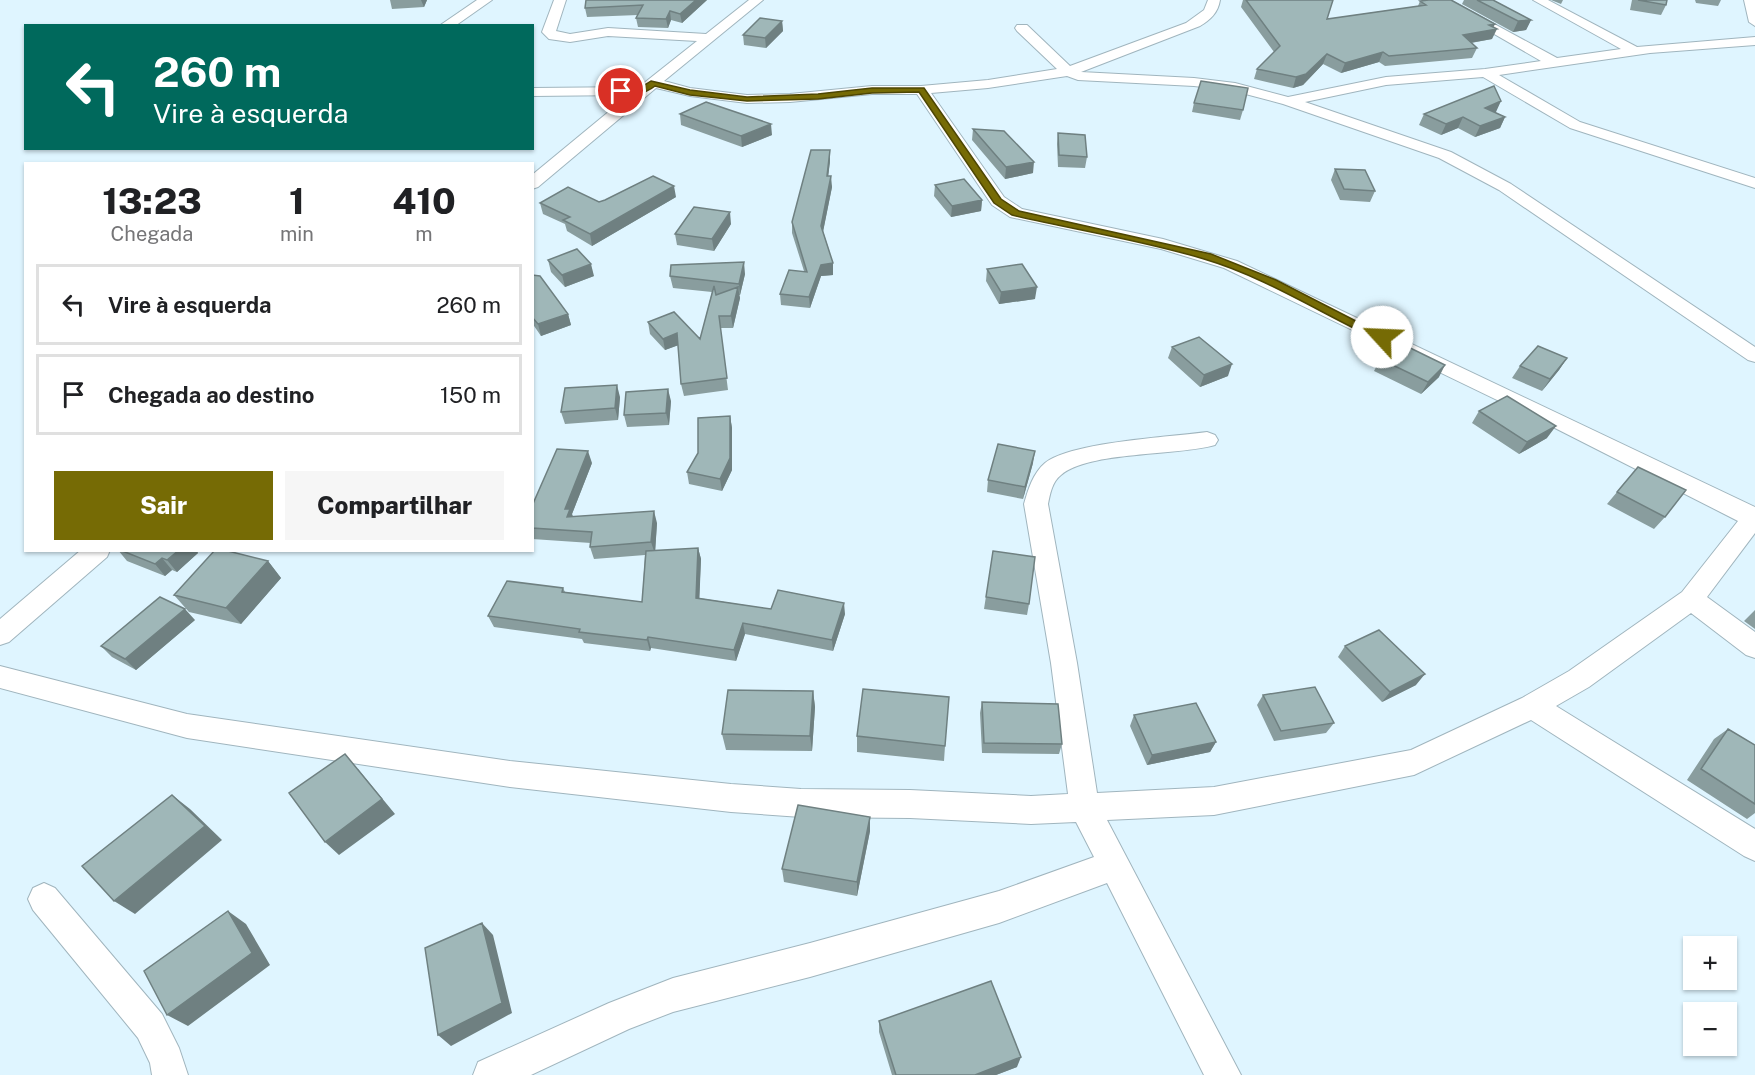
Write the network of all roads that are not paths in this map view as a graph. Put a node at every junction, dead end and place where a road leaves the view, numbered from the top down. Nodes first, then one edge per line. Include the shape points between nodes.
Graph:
1 (486, 0) edge
2 (560, 0) edge
3 (1214, 0) edge
4 (1440, 0) edge
5 (1539, 0) edge
6 (1750, 0) edge
7 (752, 1) edge
8 (1755, 22) edge
9 (448, 24) edge
10 (1022, 28) dead end
11 (709, 38) junction
12 (1755, 41) edge
13 (1636, 51) junction
14 (1555, 63) junction
15 (1068, 72) junction
16 (1485, 73) junction
17 (648, 87) junction
18 (921, 90) junction
19 (534, 92) edge
20 (1288, 101) junction
21 (534, 182) edge
22 (1755, 183) edge
23 (1755, 356) edge
24 (1207, 440) dead end
25 (1754, 517) edge
26 (96, 552) edge
27 (1691, 599) junction
28 (0, 634) edge
29 (1755, 647) edge
30 (0, 677) edge
31 (1532, 706) junction
32 (1085, 809) junction
33 (1755, 846) edge
34 (1114, 865) junction
35 (44, 899) dead end
36 (170, 1075) edge
37 (491, 1075) edge
38 (1223, 1075) edge

1 - 9 street
2 - 11 street via 549,32 554,36 570,38 608,32
3 - 15 street via 1213,9 1191,26
4 - 14 street
5 - 13 street
6 - 8 street
7 - 11 street
10 - 15 street
11 - 17 street
12 - 13 street
13 - 14 street
14 - 16 street
15 - 18 street via 1013,82
15 - 20 street via 1087,78 1235,87
16 - 20 street via 1369,83
16 - 22 street via 1602,135
17 - 18 street via 747,99
17 - 19 street
17 - 21 street
18 - 25 street via 998,201 1016,213 1207,256 1242,269
20 - 23 street via 1422,146 1468,166
24 - 32 street via 1077,457 1054,467 1041,485 1036,504
25 - 27 street
26 - 28 street
27 - 29 street
27 - 31 street via 1579,679
30 - 32 street via 187,726 510,774 801,803
31 - 32 street via 1414,762 1214,801
31 - 33 street
32 - 34 street
34 - 37 street via 999,908 673,994
34 - 38 street
35 - 36 street via 150,1026

